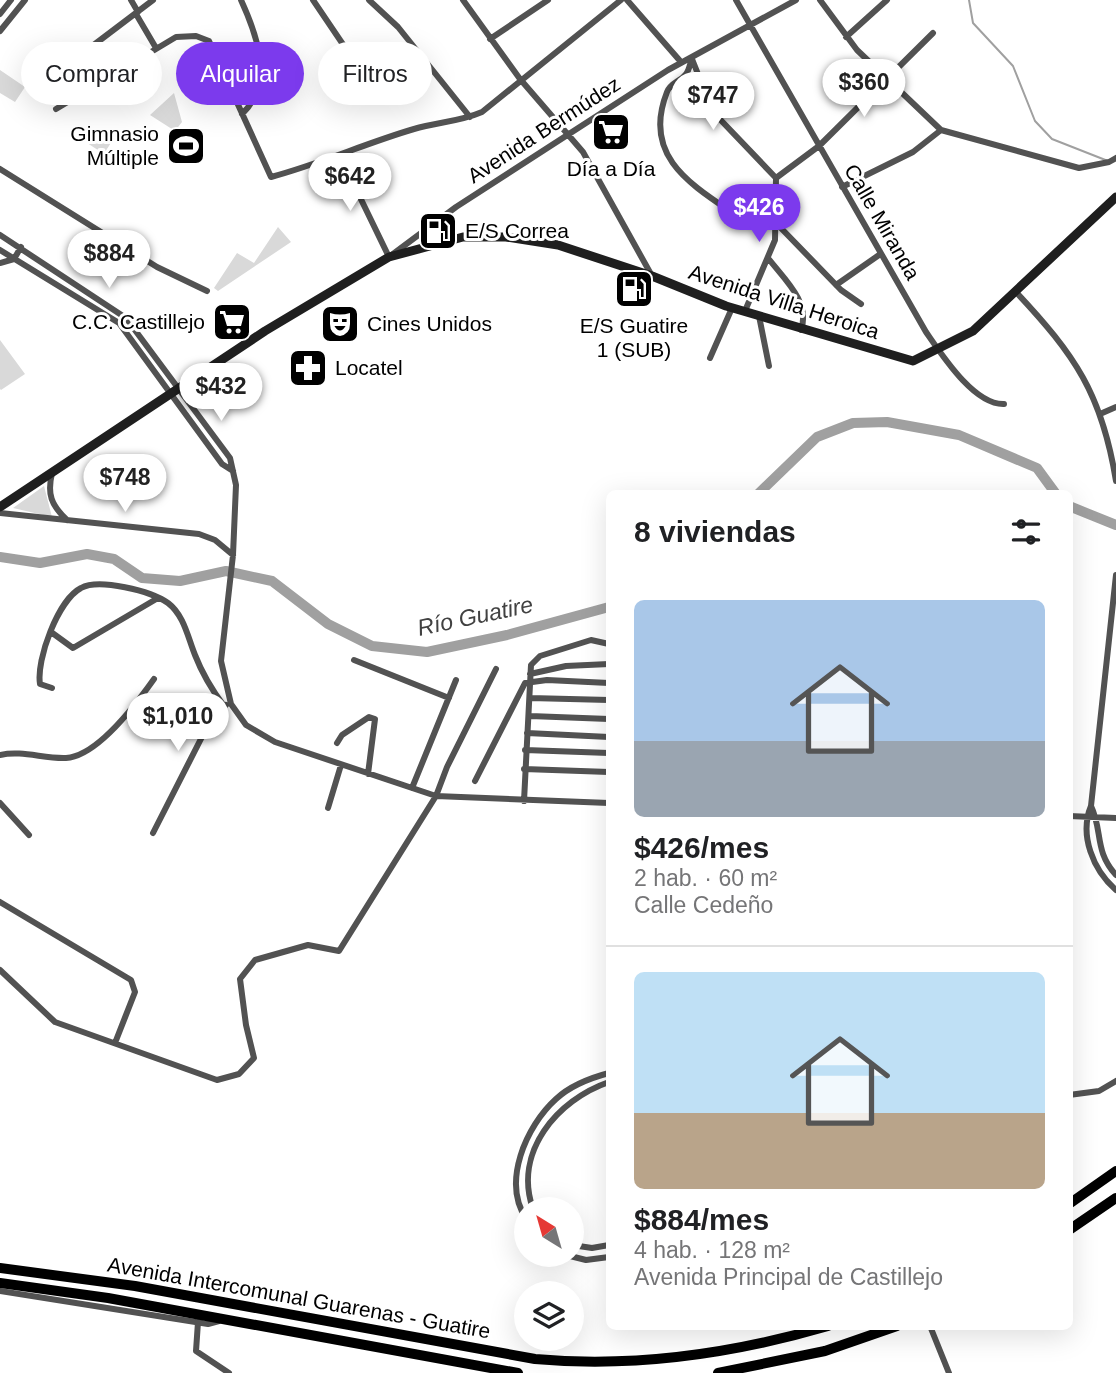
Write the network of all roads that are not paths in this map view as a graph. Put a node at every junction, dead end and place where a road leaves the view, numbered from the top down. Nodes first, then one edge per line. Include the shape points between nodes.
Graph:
1 (11, 0) edge
2 (25, 0) edge
3 (131, 0) edge
4 (153, 0) edge
5 (241, 0) edge
6 (324, 0) edge
7 (369, 0) edge
8 (463, 0) edge
9 (548, 0) edge
10 (621, 0) edge
11 (627, 0) edge
12 (736, 0) edge
13 (796, 0) edge
14 (820, 0) edge
15 (887, 0) edge
16 (315, 3) edge
17 (137, 13) junction
18 (0, 14) edge
19 (750, 26) junction
20 (0, 31) edge
21 (933, 33) dead end
22 (846, 37) junction
23 (490, 39) junction
24 (99, 42) edge
25 (153, 42) edge
26 (341, 42) edge
27 (162, 45) edge
28 (692, 59) junction
29 (681, 62) junction
30 (886, 76) junction
31 (520, 79) junction
32 (63, 105) edge
33 (56, 109) dead end
34 (242, 114) junction
35 (470, 117) junction
36 (941, 130) junction
37 (568, 134) junction
38 (819, 146) junction
39 (337, 157) junction
40 (1116, 158) edge
41 (0, 169) edge
42 (776, 178) junction
43 (842, 187) junction
44 (1116, 197) edge
45 (776, 204) junction
46 (777, 224) junction
47 (0, 235) edge
48 (21, 247) junction
49 (0, 250) edge
50 (879, 255) junction
51 (388, 257) junction
52 (14, 258) junction
53 (768, 258) junction
54 (0, 263) edge
55 (652, 276) junction
56 (836, 285) junction
57 (206, 291) dead end
58 (1016, 292) junction
59 (861, 304) dead end
60 (732, 308) junction
61 (745, 311) junction
62 (759, 316) junction
63 (801, 331) junction
64 (939, 351) junction
65 (710, 358) dead end
66 (769, 366) dead end
67 (175, 391) junction
68 (1004, 404) dead end
69 (1116, 407) edge
70 (1100, 414) junction
71 (52, 472) junction
72 (1116, 481) edge
73 (0, 494) edge
74 (2, 506) edge
75 (68, 522) junction
76 (233, 555) junction
77 (1116, 575) edge
78 (158, 598) junction
79 (51, 632) junction
80 (1113, 633) edge
81 (606, 644) edge
82 (354, 660) dead end
83 (606, 664) edge
84 (496, 669) dead end
85 (530, 677) junction
86 (154, 678) dead end
87 (456, 680) dead end
88 (606, 683) edge
89 (52, 688) dead end
90 (449, 698) junction
91 (530, 698) junction
92 (606, 700) edge
93 (228, 705) junction
94 (530, 716) junction
95 (606, 719) edge
96 (527, 733) junction
97 (606, 737) edge
98 (337, 743) dead end
99 (526, 750) junction
100 (606, 753) edge
101 (0, 755) edge
102 (341, 765) junction
103 (524, 769) junction
104 (606, 772) edge
105 (368, 774) junction
106 (475, 781) dead end
107 (412, 788) junction
108 (436, 796) junction
109 (524, 801) junction
110 (0, 803) edge
111 (606, 803) edge
112 (1091, 806) junction
113 (328, 808) dead end
114 (1073, 816) edge
115 (1087, 817) junction
116 (1097, 817) junction
117 (1116, 818) edge
118 (153, 833) dead end
119 (29, 835) dead end
120 (1116, 875) edge
121 (1116, 890) edge
122 (0, 902) edge
123 (0, 970) edge
124 (115, 1043) junction
125 (606, 1074) edge
126 (1116, 1081) edge
127 (606, 1083) edge
128 (1073, 1094) edge
129 (1116, 1171) edge
130 (519, 1197) edge
131 (529, 1197) edge
132 (1116, 1198) edge
133 (1073, 1201) edge
134 (1073, 1227) edge
135 (606, 1246) edge
136 (584, 1247) edge
137 (606, 1257) edge
138 (584, 1260) edge
139 (4, 1268) edge
140 (0, 1283) edge
141 (0, 1293) edge
142 (228, 1319) junction
143 (198, 1322) junction
144 (812, 1330) edge
145 (885, 1330) edge
146 (932, 1330) edge
147 (229, 1373) edge
148 (518, 1373) edge
149 (719, 1373) edge
150 (949, 1373) edge

1 - 18 street
2 - 20 street
3 - 17 street
4 - 17 street
5 - 34 street via 261,63 253,101
6 - 16 street
7 - 35 street via 398,27
8 - 23 street
9 - 23 street
10 - 31 street
11 - 29 street
12 - 19 street, Calle Miranda
13 - 19 street, Avenida Bermúdez
14 - 22 street
15 - 22 street
16 - 26 street
17 - 24 street
17 - 25 street
19 - 28 street, Avenida Bermúdez
19 - 38 street, Calle Miranda
21 - 30 street
22 - 30 street
23 - 31 street
27 - 34 street via 176,37 209,41
28 - 29 street, Avenida Bermúdez
28 - 42 street via 713,112
28 - 45 street via 686,75 669,88 662,105 659,138 664,153 675,170 750,225
29 - 37 street, Avenida Bermúdez
30 - 36 street
30 - 38 street
31 - 35 street
31 - 37 street
32 - 33 street
34 - 39 street via 271,177
35 - 39 street via 416,129
36 - 40 street via 1079,169
36 - 43 street via 913,152
37 - 51 street, Avenida Bermúdez
37 - 55 street via 583,152
38 - 42 street
38 - 43 street, Calle Miranda
39 - 51 street
41 - 57 street via 157,267
42 - 45 street
43 - 50 street, Calle Miranda
44 - 58 main road, Avenida Villa Heroica
45 - 46 street
46 - 53 street
46 - 56 street
47 - 48 street
48 - 52 street
48 - 67 street via 126,317
49 - 52 street
50 - 56 street
50 - 64 street, Calle Miranda
51 - 55 main road, Avenida Villa Heroica via 463,237 506,237 558,245
51 - 67 main road, Avenida Villa Heroica
52 - 54 street
52 - 67 street via 119,323
53 - 61 street
53 - 63 street via 803,305 806,318
55 - 60 main road, Avenida Villa Heroica
56 - 59 street
58 - 64 main road, Avenida Villa Heroica via 973,331
58 - 70 street via 1078,364
60 - 61 main road, Avenida Villa Heroica
60 - 65 street
61 - 62 main road, Avenida Villa Heroica
62 - 63 main road, Avenida Villa Heroica
62 - 66 street
63 - 64 main road, Avenida Villa Heroica via 913,361
64 - 68 street, Calle Miranda via 979,394 989,402
67 - 71 main road, Avenida Villa Heroica
67 - 76 street via 230,458 236,485
69 - 70 street
70 - 72 street
71 - 74 main road, Avenida Villa Heroica
71 - 75 street via 50,497
73 - 74 street
74 - 75 street
75 - 76 street via 199,534
76 - 93 street via 221,661
77 - 80 street
78 - 79 street via 74,648
78 - 79 street via 120,586 88,585 76,592
78 - 93 street via 178,614 208,682
79 - 89 street via 39,680
80 - 112 street
81 - 85 street via 592,640 540,656 531,665
82 - 90 street
83 - 85 street via 566,666
84 - 108 street
85 - 88 street
85 - 91 street
85 - 106 street
86 - 101 street via 127,716 68,758
87 - 90 street
90 - 107 street
91 - 92 street
91 - 94 street
93 - 102 street via 246,725 275,742
93 - 118 street via 208,725
94 - 95 street
94 - 96 street
96 - 97 street
96 - 99 street
98 - 105 street via 363,720 375,719
99 - 100 street
99 - 103 street
102 - 105 street
102 - 113 street
103 - 104 street
103 - 109 street
105 - 107 street
107 - 108 street
108 - 109 street
108 - 124 street via 339,951 308,945 255,960 240,979 254,1058 239,1074 216,1080
109 - 111 street
110 - 119 street
112 - 115 street
112 - 116 street
114 - 115 street
115 - 116 street
115 - 121 street via 1091,852
116 - 117 street
116 - 120 street via 1100,850
122 - 124 street via 131,980 135,992
123 - 124 street via 55,1022
125 - 130 street via 558,1097 532,1130 519,1159
126 - 128 street via 1099,1091
127 - 131 street via 565,1104 543,1131 529,1171
129 - 133 highway
132 - 134 highway
135 - 136 street
137 - 138 street
139 - 144 highway, Avenida Intercomunal Guarenas - Guatire via 135,1286 535,1359 582,1363 729,1350
140 - 142 highway, Avenida Intercomunal Guarenas - Guatire
141 - 143 street, Avenida Intercomunal Guarenas - Guatire
142 - 143 street, Avenida Intercomunal Guarenas - Guatire
142 - 148 highway, Avenida Intercomunal Guarenas - Guatire
143 - 147 street via 196,1351
145 - 149 highway via 825,1351
146 - 150 street

